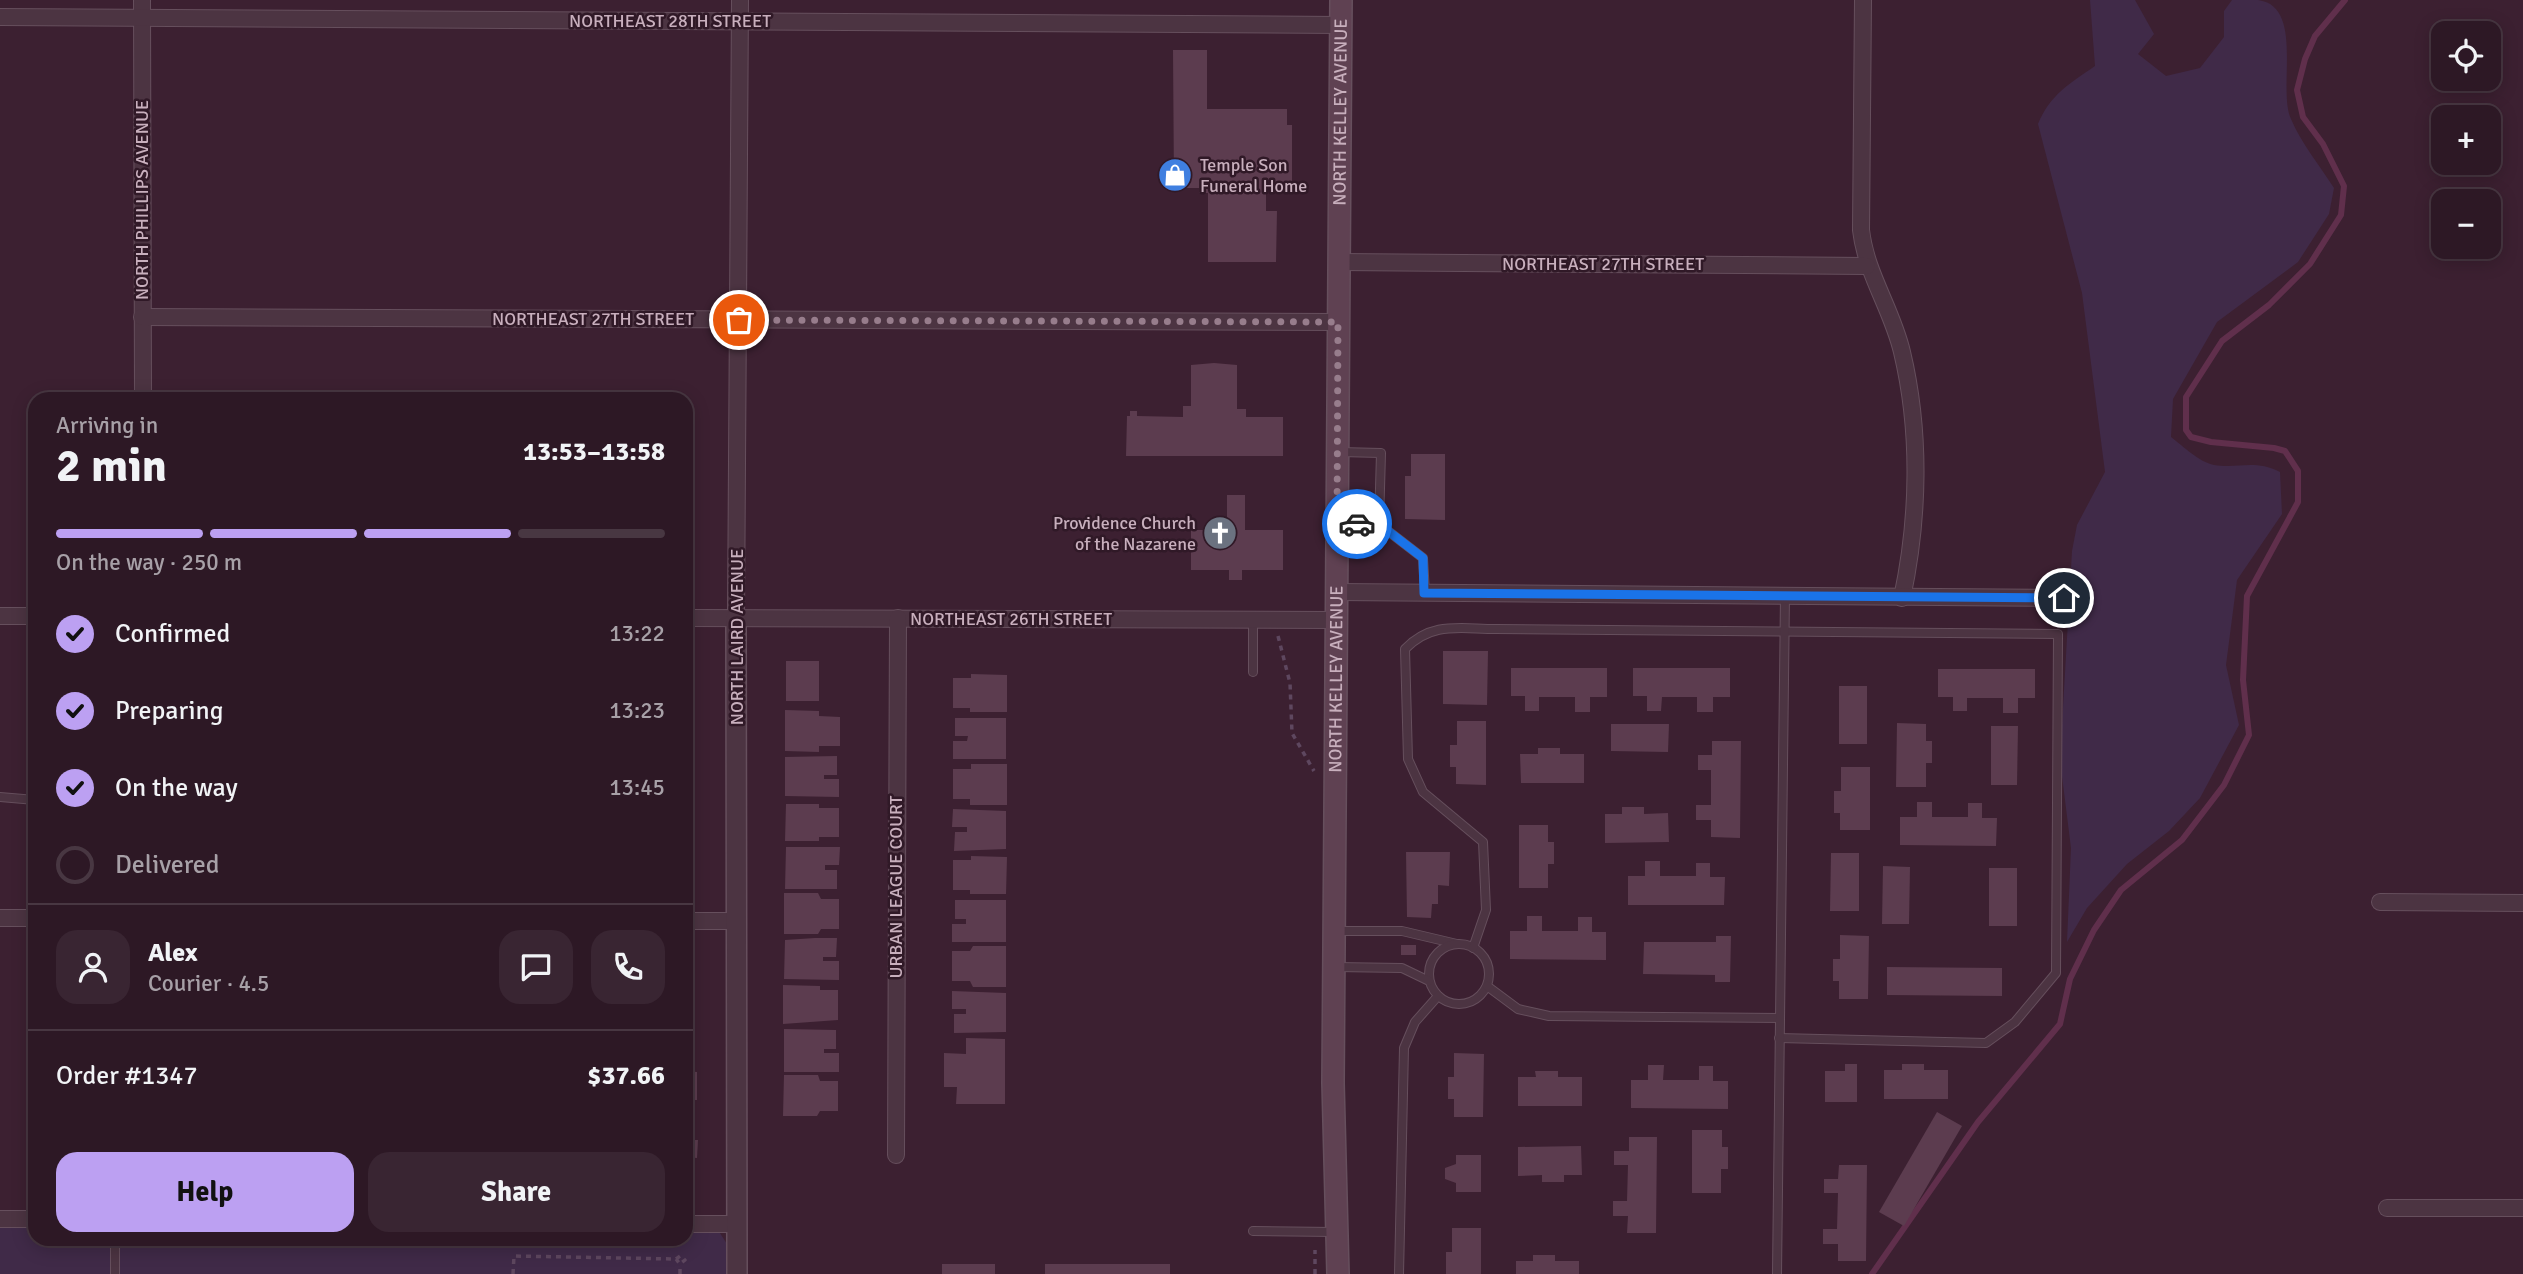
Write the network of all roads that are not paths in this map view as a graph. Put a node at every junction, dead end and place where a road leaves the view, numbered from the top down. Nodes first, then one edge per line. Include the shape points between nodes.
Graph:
1 (142, 0) edge
2 (740, 0) edge
3 (1341, 0) edge
4 (1863, 0) edge
5 (0, 17) edge
6 (141, 17) junction
7 (740, 22) junction
8 (1341, 25) junction
9 (1338, 262) junction
10 (1867, 266) junction
11 (142, 317) junction
12 (739, 320) junction
13 (1338, 322) junction
14 (143, 392) edge
15 (1337, 452) junction
16 (1337, 524) junction
17 (1379, 524) junction
18 (1336, 592) junction
19 (1424, 593) junction
20 (1786, 595) junction
21 (1902, 598) junction
22 (2064, 598) dead end
23 (0, 616) edge
24 (28, 616) edge
25 (693, 618) edge
26 (736, 618) junction
27 (898, 618) junction
28 (1253, 620) junction
29 (1336, 620) junction
30 (1784, 634) junction
31 (1253, 672) dead end
32 (0, 797) edge
33 (28, 799) edge
34 (2380, 902) dead end
35 (2523, 903) edge
36 (0, 918) edge
37 (28, 918) edge
38 (693, 920) edge
39 (737, 921) junction
40 (1334, 931) junction
41 (1460, 944) junction
42 (1473, 948) junction
43 (1334, 967) junction
44 (1429, 981) junction
45 (1487, 986) junction
46 (1438, 996) junction
47 (1780, 1018) junction
48 (1779, 1038) junction
49 (896, 1155) dead end
50 (2387, 1208) dead end
51 (2523, 1208) edge
52 (0, 1219) edge
53 (28, 1219) edge
54 (693, 1224) edge
55 (737, 1224) junction
56 (1253, 1231) dead end
57 (1338, 1232) junction
58 (115, 1246) edge
59 (115, 1274) edge
60 (737, 1274) edge
61 (1338, 1274) edge
62 (1399, 1274) edge
63 (1777, 1274) edge

1 - 6 street, NORTH PHILLIPS AVENUE
2 - 7 street, NORTH LAIRD AVENUE
3 - 8 main road, NORTH KELLEY AVENUE
4 - 10 street via 1860,211
5 - 6 street, NORTHEAST 28TH STREET
6 - 7 street, NORTHEAST 28TH STREET
6 - 11 street, NORTH PHILLIPS AVENUE
7 - 8 street, NORTHEAST 28TH STREET
7 - 12 street, NORTH LAIRD AVENUE
8 - 9 main road, NORTH KELLEY AVENUE
9 - 10 street, NORTHEAST 27TH STREET
9 - 13 main road, NORTH KELLEY AVENUE
10 - 21 street via 1892,318 1902,352 1914,443 1916,500
11 - 12 street, NORTHEAST 27TH STREET
11 - 14 street, NORTH PHILLIPS AVENUE
12 - 13 street, NORTHEAST 27TH STREET
12 - 26 street, NORTH LAIRD AVENUE
13 - 15 main road, NORTH KELLEY AVENUE
15 - 16 main road, NORTH KELLEY AVENUE
15 - 17 lane via 1381,453
16 - 17 lane
16 - 18 main road, NORTH KELLEY AVENUE
17 - 19 lane via 1423,558
18 - 19 street
18 - 29 main road, NORTH KELLEY AVENUE
19 - 20 street
20 - 21 street
20 - 30 lane
21 - 22 street
23 - 24 street
25 - 26 street, NORTHEAST 26TH STREET
26 - 27 street, NORTHEAST 26TH STREET
26 - 39 street, NORTH LAIRD AVENUE
27 - 28 street, NORTHEAST 26TH STREET
27 - 49 street, URBAN LEAGUE COURT
28 - 29 street, NORTHEAST 26TH STREET
28 - 31 lane
29 - 40 main road, NORTH KELLEY AVENUE
30 - 42 lane via 1441,629 1420,634 1405,649 1408,759 1423,792 1483,842 1486,911
30 - 47 lane
30 - 48 lane via 2058,635 2056,973 2015,1022 1986,1043
32 - 33 lane
34 - 35 street
36 - 37 street
38 - 39 street
39 - 55 street, NORTH LAIRD AVENUE
40 - 41 lane via 1402,930
40 - 43 main road, NORTH KELLEY AVENUE
41 - 42 lane
41 - 44 lane via 1436,955
42 - 45 lane via 1485,958
43 - 44 lane via 1402,968
43 - 57 main road, NORTH KELLEY AVENUE
44 - 46 lane
45 - 46 lane via 1465,1004
45 - 47 lane via 1518,1009 1549,1016
46 - 62 lane via 1415,1022 1404,1048
47 - 48 lane
48 - 63 lane
50 - 51 street
52 - 53 street
54 - 55 street
55 - 60 street, NORTH LAIRD AVENUE
56 - 57 lane
57 - 61 main road, NORTH KELLEY AVENUE
58 - 59 lane

